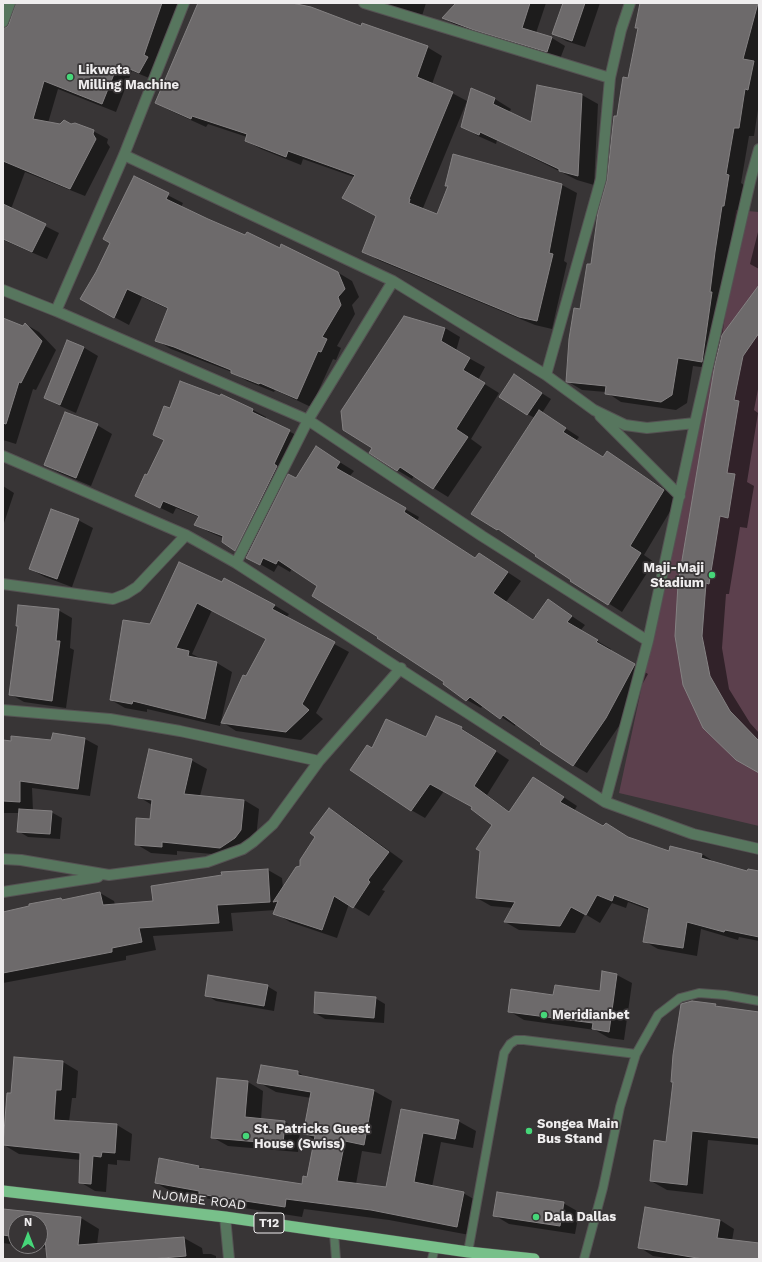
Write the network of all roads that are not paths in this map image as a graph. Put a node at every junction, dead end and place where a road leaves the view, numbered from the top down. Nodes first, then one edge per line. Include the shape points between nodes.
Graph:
1 (10, 3) edge
2 (184, 3) edge
3 (364, 3) edge
4 (630, 3) edge
5 (3, 22) edge
6 (610, 78) junction
7 (759, 150) edge
8 (124, 155) junction
9 (393, 281) junction
10 (3, 290) edge
11 (56, 311) junction
12 (546, 375) junction
13 (594, 410) junction
14 (308, 420) junction
15 (695, 423) junction
16 (3, 456) edge
17 (680, 496) junction
18 (186, 535) junction
19 (236, 562) junction
20 (3, 584) edge
21 (648, 641) junction
22 (400, 668) junction
23 (3, 710) edge
24 (319, 761) junction
25 (605, 802) junction
26 (759, 850) edge
27 (3, 859) edge
28 (109, 875) junction
29 (3, 892) edge
30 (759, 1001) edge
31 (636, 1054) junction
32 (3, 1191) edge
33 (225, 1217) junction
34 (334, 1233) junction
35 (434, 1247) junction
36 (468, 1252) junction
37 (487, 1256) edge
38 (229, 1259) edge
39 (336, 1259) edge
40 (432, 1259) edge
41 (534, 1259) edge
42 (584, 1259) edge

1 - 5 street
2 - 8 street
3 - 6 street
4 - 6 street
6 - 12 street via 601,179
7 - 15 street
8 - 9 street
8 - 11 street
9 - 12 street
9 - 14 street
10 - 11 street
11 - 14 street
12 - 13 street
13 - 15 street via 624,425 647,428
13 - 17 street
14 - 19 street
14 - 21 street via 482,536
15 - 17 street
16 - 18 street
17 - 21 street
18 - 19 street
18 - 20 street via 137,587 113,599
19 - 22 street
21 - 25 street
22 - 24 street
22 - 25 street
23 - 24 street via 110,719 180,731
24 - 28 street via 273,824 243,849 207,862
25 - 26 street via 693,834
27 - 28 street
28 - 29 street
30 - 31 lane via 699,993 680,998 658,1015
31 - 36 lane via 524,1040 516,1040 510,1044 504,1053
31 - 42 lane via 620,1107 603,1188
32 - 33 highway, NJOMBE ROAD / T12
33 - 34 highway, NJOMBE ROAD / T12
33 - 38 street
34 - 35 highway, NJOMBE ROAD / T12
34 - 39 lane
35 - 36 highway, NJOMBE ROAD / T12
35 - 40 lane
36 - 37 highway, NJOMBE ROAD / T12
37 - 41 highway, NJOMBE ROAD / T12

